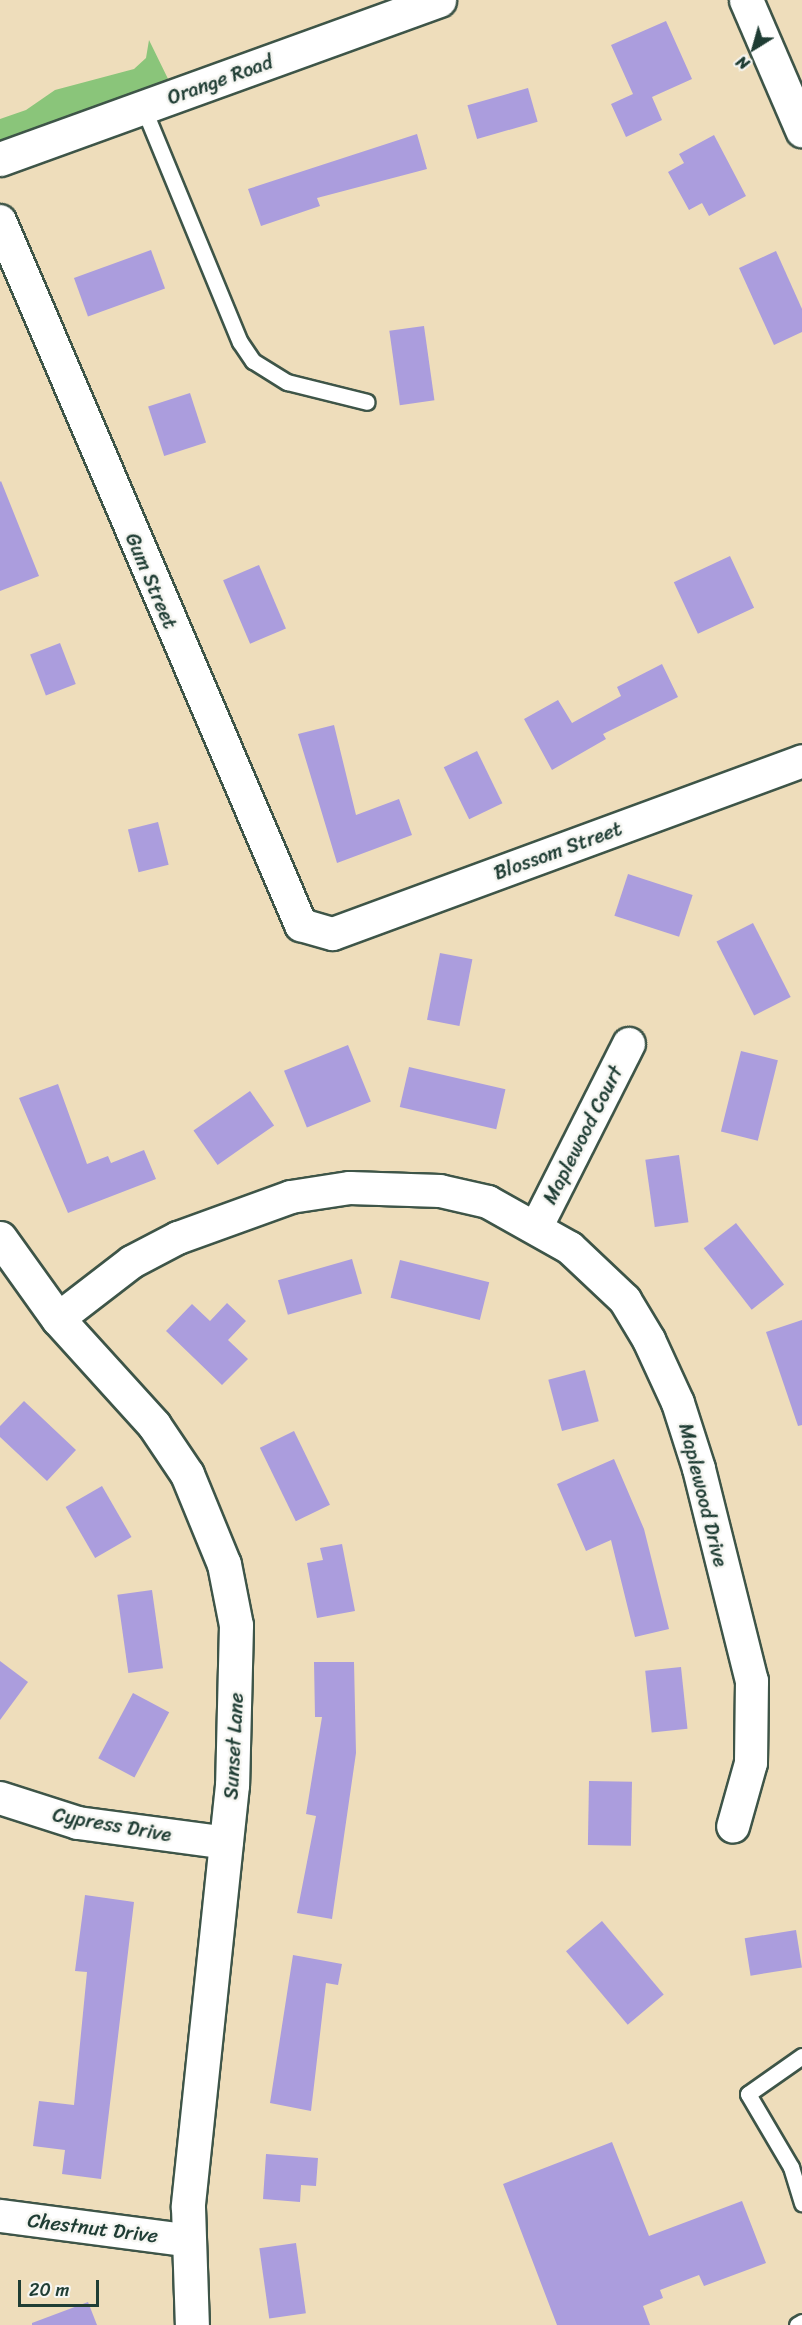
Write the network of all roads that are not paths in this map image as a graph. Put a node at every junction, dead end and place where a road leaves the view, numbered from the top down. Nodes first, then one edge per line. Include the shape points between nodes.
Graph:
1 (439, 0) edge
2 (746, 0) edge
3 (144, 107) junction
4 (802, 130) edge
5 (0, 159) edge
6 (0, 221) edge
7 (367, 402) dead end
8 (802, 761) edge
9 (314, 932) joint
10 (629, 1044) dead end
11 (537, 1226) junction
12 (0, 1238) edge
13 (58, 1318) junction
14 (0, 1798) edge
15 (733, 1827) dead end
16 (227, 1843) junction
17 (802, 2056) edge
18 (802, 2203) edge
19 (0, 2216) edge
20 (186, 2240) junction
21 (802, 2322) edge
22 (192, 2325) edge
23 (797, 2325) edge

1 - 3 street, Orange Road
2 - 4 street
3 - 5 street, Orange Road
3 - 7 lane via 240,342 253,361 286,382
6 - 9 street, Gum Street via 291,912
8 - 9 street, Blossom Street via 333,934
10 - 11 street, Maplewood Court
11 - 13 street, Maplewood Drive via 488,1202 440,1191 350,1188 291,1197 243,1211 132,1262
11 - 15 street, Maplewood Drive via 570,1248 625,1300 682,1414 752,1680 751,1764
12 - 13 street, Sunset Lane
13 - 16 street, Sunset Lane via 154,1425 206,1514 224,1564 238,1664
14 - 16 street, Cypress Drive via 78,1823
16 - 20 street, Sunset Lane
17 - 18 lane via 748,2094 791,2167
19 - 20 street, Chestnut Drive
20 - 22 street, Sunset Lane
21 - 23 lane

